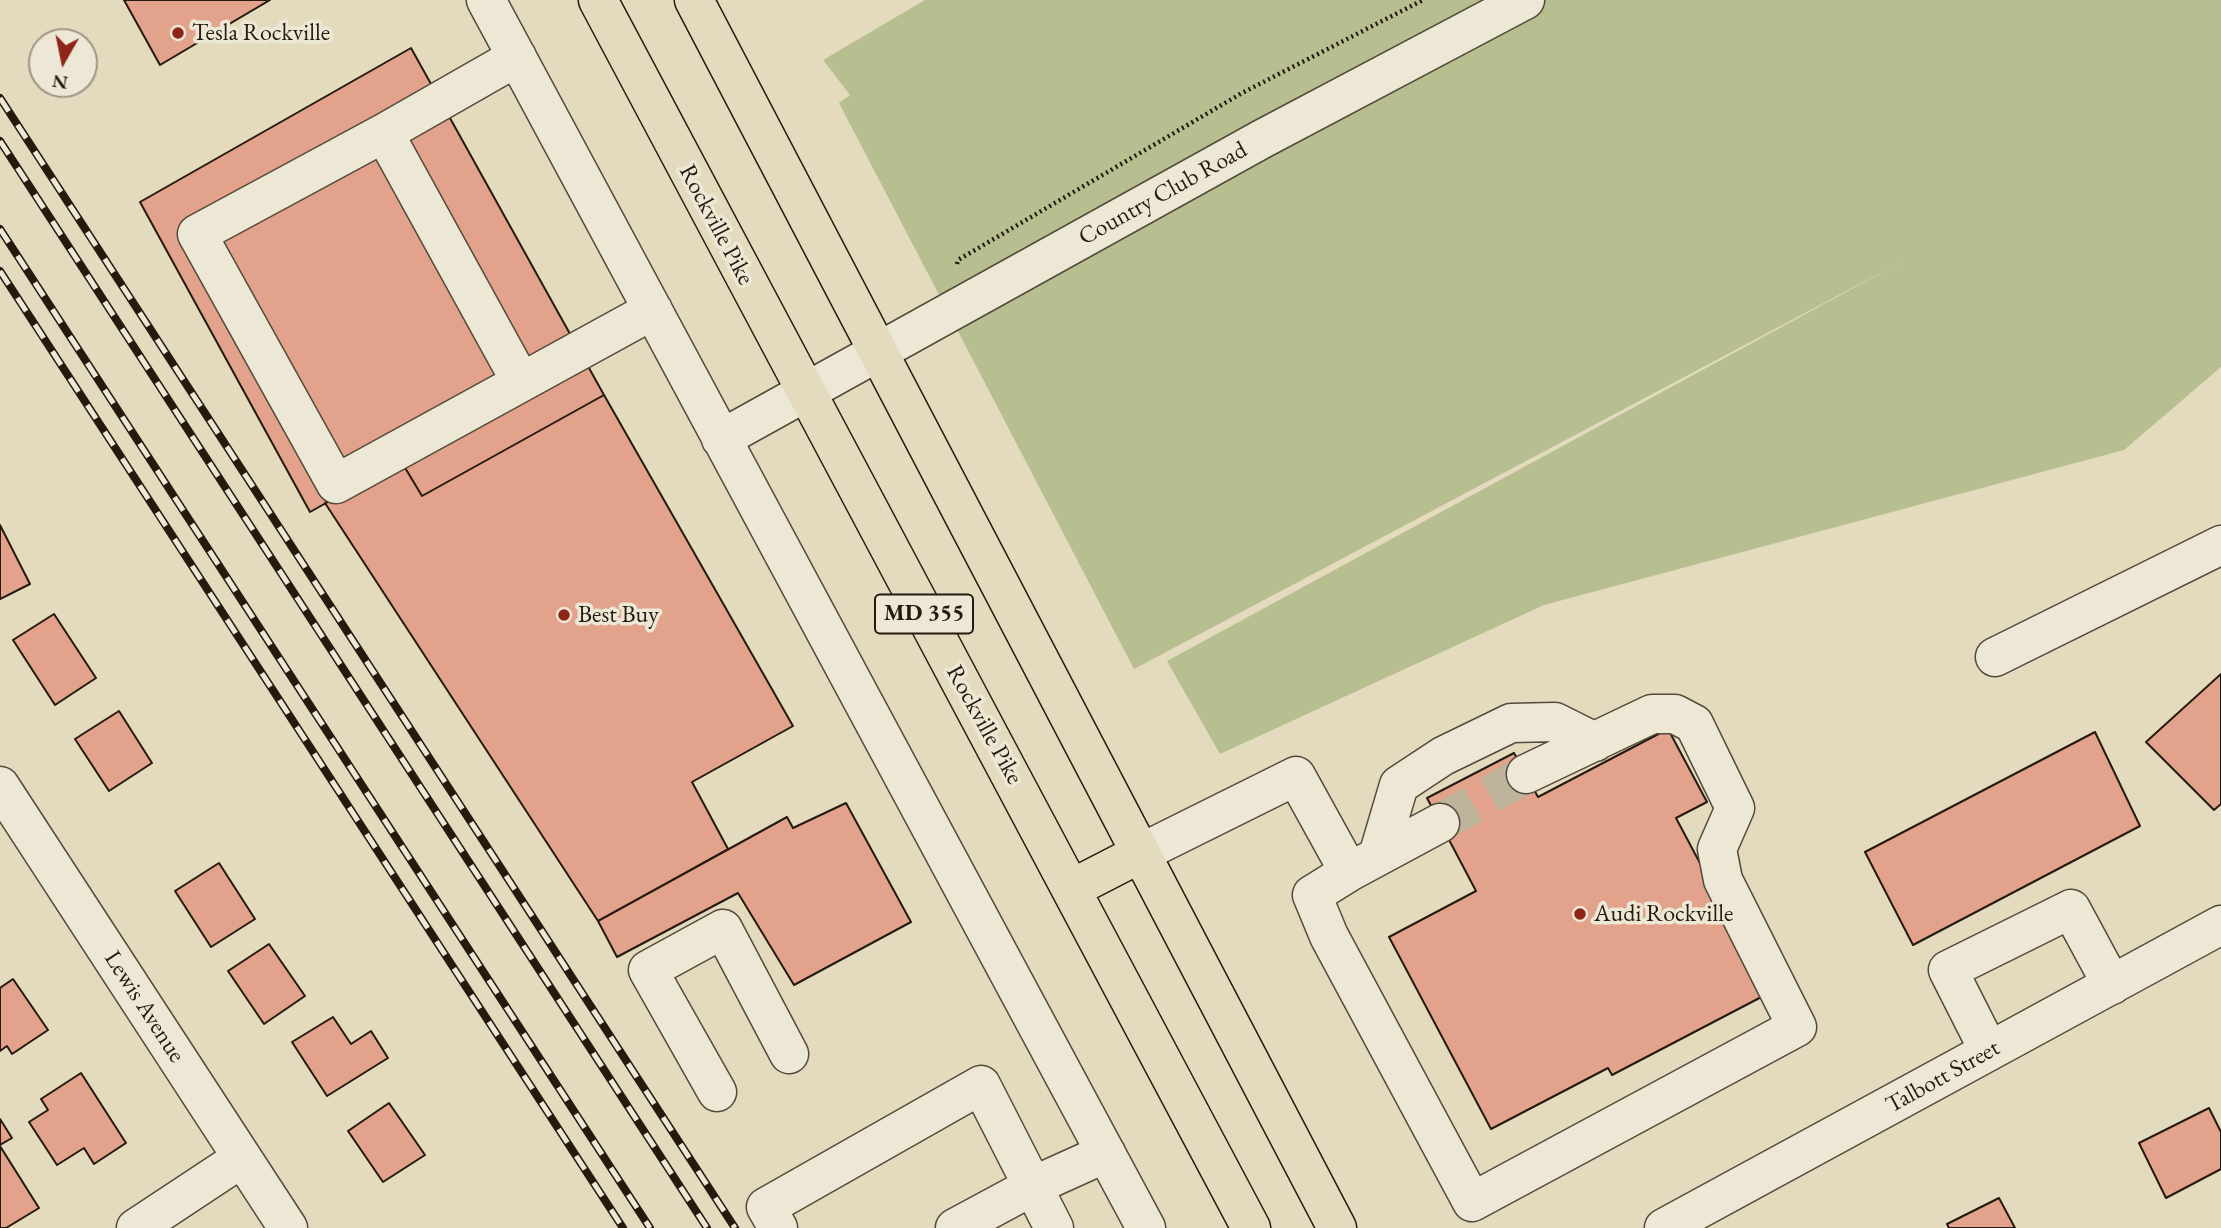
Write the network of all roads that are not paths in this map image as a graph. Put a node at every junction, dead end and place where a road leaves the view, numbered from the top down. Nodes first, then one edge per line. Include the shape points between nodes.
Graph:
1 (486, 0) edge
2 (598, 0) edge
3 (694, 0) edge
4 (1525, 0) edge
5 (517, 57) junction
6 (384, 133) junction
7 (653, 310) junction
8 (878, 351) junction
9 (521, 382) junction
10 (804, 394) junction
11 (721, 439) junction
12 (2221, 545) edge
13 (1995, 657) dead end
14 (1595, 742) junction
15 (1526, 774) tunnel mouth
16 (0, 786) edge
17 (1440, 823) tunnel mouth
18 (1141, 853) junction
19 (1364, 864) junction
20 (1073, 888) junction
21 (2221, 925) edge
22 (2112, 985) junction
23 (1989, 1051) junction
24 (789, 1054) dead end
25 (717, 1092) dead end
26 (1106, 1153) junction
27 (242, 1158) junction
28 (1033, 1186) junction
29 (136, 1228) edge
30 (288, 1228) edge
31 (778, 1228) edge
32 (955, 1228) edge
33 (1054, 1228) edge
34 (1146, 1228) edge
35 (1251, 1228) edge
36 (1337, 1228) edge
37 (1664, 1228) edge

1 - 5 street
2 - 10 main road, Rockville Pike / MD 355
3 - 8 main road, MD 355
4 - 8 street, Country Club Road
5 - 6 street
5 - 7 street
6 - 9 street
6 - 9 street via 197,234 336,484
7 - 9 street
7 - 11 street
8 - 10 street, Country Club Road
8 - 18 main road, MD 355
10 - 11 street, Country Club Road
10 - 20 main road, Rockville Pike / MD 355
11 - 26 street
12 - 13 street
14 - 15 street
14 - 19 street via 1555,722 1511,723 1443,756 1399,785
14 - 19 street via 1652,714 1675,714 1694,724 1735,808 1717,849 1723,880 1797,1027 1472,1202 1329,936 1312,895
16 - 27 street, Lewis Avenue
17 - 19 street
18 - 19 street via 1296,776
18 - 20 main road
18 - 36 main road, MD 355
20 - 35 main road, Rockville Pike / MD 355
21 - 22 street, Talbott Street
22 - 23 street, Talbott Street
22 - 23 street via 2071,909 1948,970
23 - 37 street, Talbott Street
24 - 25 street via 723,929 648,970
26 - 28 street
26 - 34 street
27 - 29 street
27 - 30 street, Lewis Avenue
28 - 31 street via 981,1085 766,1207
28 - 32 street
28 - 33 street

